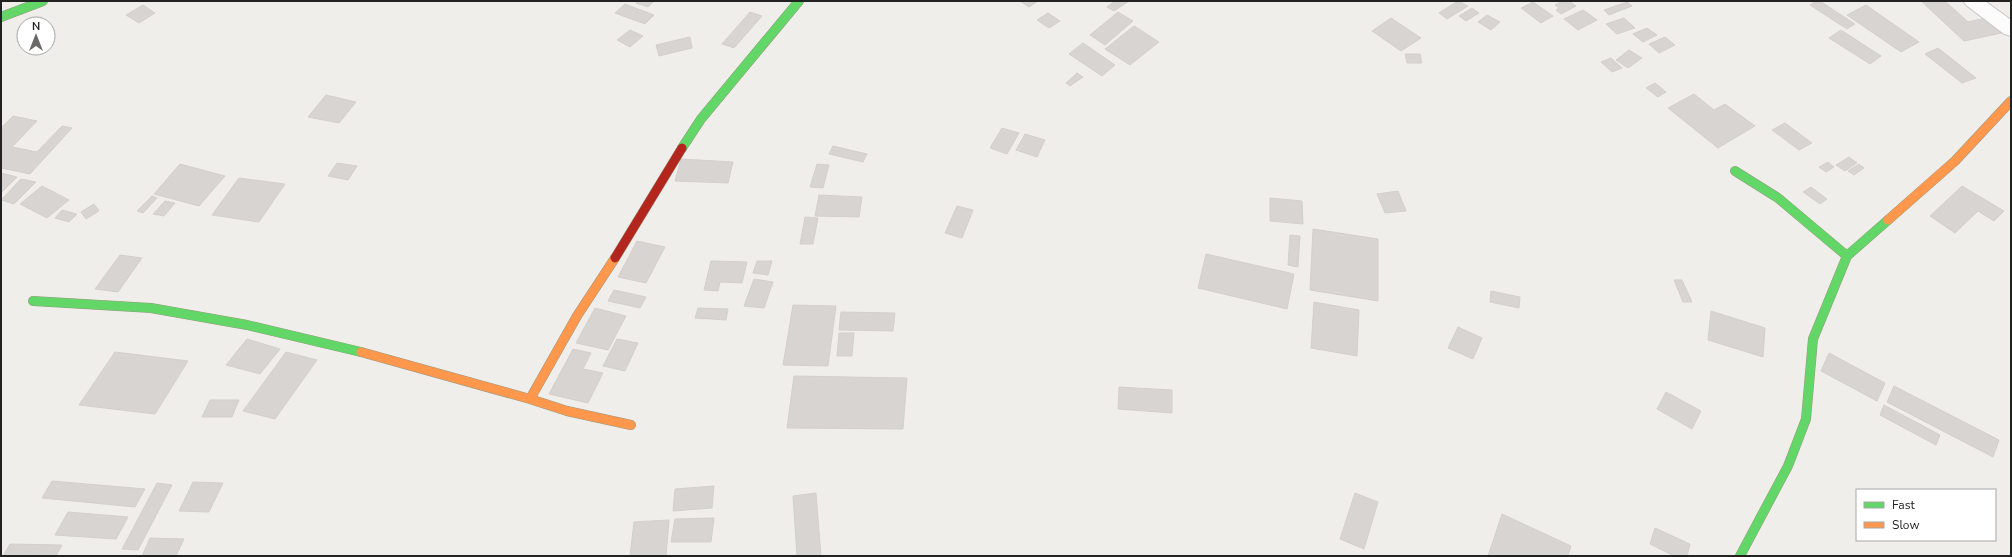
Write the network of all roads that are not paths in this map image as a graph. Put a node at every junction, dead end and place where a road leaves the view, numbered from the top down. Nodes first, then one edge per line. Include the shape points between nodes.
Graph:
1 (43, 1) edge
2 (799, 1) edge
3 (1972, 1) edge
4 (1, 17) edge
5 (2011, 29) edge
6 (2011, 101) edge
7 (1735, 171) dead end
8 (1847, 256) junction
9 (33, 300) dead end
10 (530, 399) junction
11 (632, 425) dead end
12 (1740, 556) edge

1 - 4 street
2 - 10 street via 701,119 577,316
3 - 5 street
6 - 8 street via 1956,160
7 - 8 street via 1778,198
8 - 12 street via 1813,339 1806,419 1788,466
9 - 10 street via 150,308 270,330 395,359
10 - 11 street via 567,411

